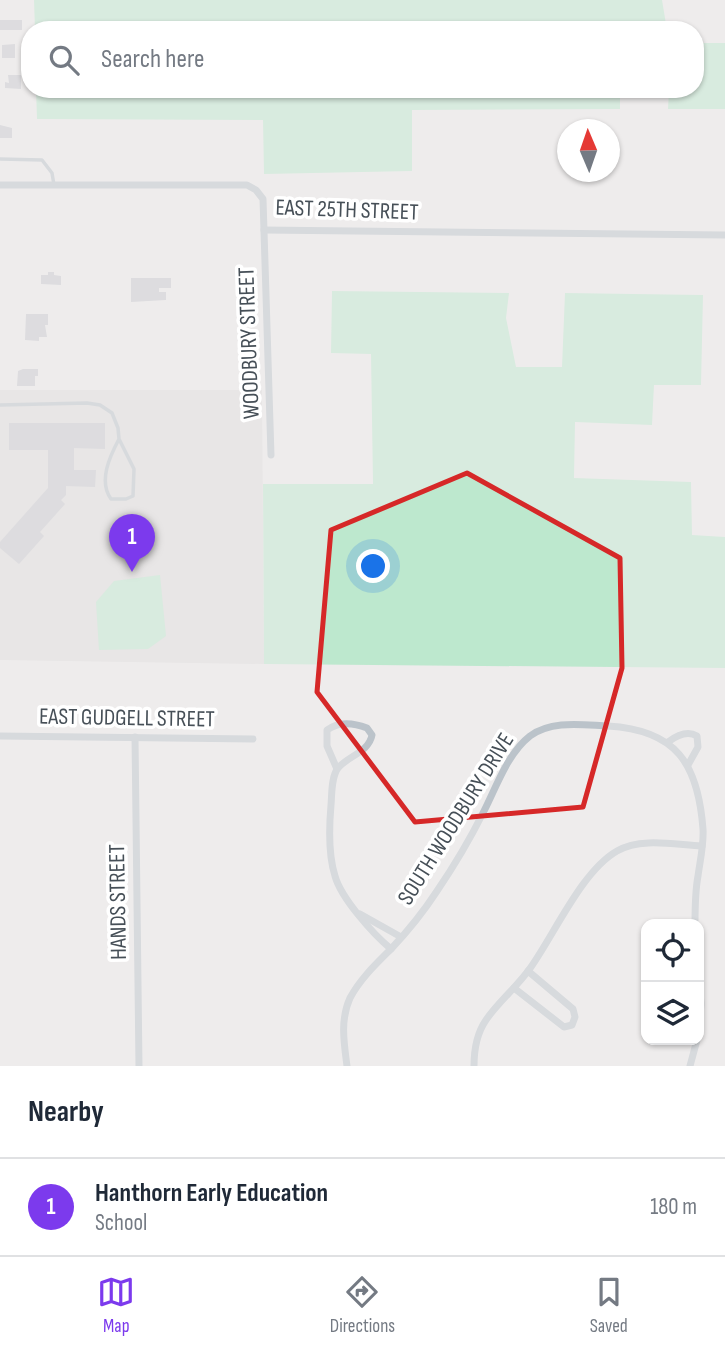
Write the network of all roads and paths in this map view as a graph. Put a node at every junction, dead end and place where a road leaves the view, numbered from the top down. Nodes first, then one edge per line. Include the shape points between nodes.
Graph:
1 (0, 159) edge
2 (0, 185) edge
3 (54, 185) junction
4 (264, 230) junction
5 (725, 235) edge
6 (0, 405) edge
7 (119, 439) junction
8 (271, 455) dead end
9 (0, 736) edge
10 (135, 737) junction
11 (253, 739) dead end
12 (668, 743) junction
13 (688, 765) junction
14 (337, 769) junction
15 (702, 846) junction
16 (359, 914) junction
17 (695, 919) edge
18 (401, 937) junction
19 (391, 949) junction
20 (528, 971) junction
21 (514, 988) junction
22 (696, 1045) edge
23 (139, 1066) edge
24 (347, 1066) edge
25 (474, 1066) edge
26 (690, 1066) edge

1 - 3 lane via 42,160
2 - 3 street, EAST 25TH STREET
3 - 4 street, EAST 25TH STREET via 247,185 263,199
4 - 5 street, EAST 25TH STREET
4 - 8 street, WOODBURY STREET
6 - 7 lane via 100,405 112,413
7 - 7 lane via 134,469 133,496 119,500 106,492 107,464
9 - 10 street, EAST GUDGELL STREET
10 - 11 street, EAST GUDGELL STREET
10 - 23 street, HANDS STREET
12 - 13 street
12 - 13 street via 676,736 696,736 698,747
12 - 18 street, SOUTH WOODBURY DRIVE via 635,729 569,724 531,736 518,748 436,893
13 - 15 street via 704,830
14 - 14 street via 370,743 368,727 335,724 327,730 327,746
14 - 16 street via 329,832 335,876
15 - 17 street
15 - 20 street via 648,844 618,851 595,869
16 - 18 street
16 - 19 street
18 - 19 street, SOUTH WOODBURY DRIVE
19 - 24 street, SOUTH WOODBURY DRIVE via 350,998 343,1023
20 - 21 street
20 - 21 street via 573,1009 572,1025 564,1027
21 - 25 street via 485,1021 474,1050
22 - 26 street

